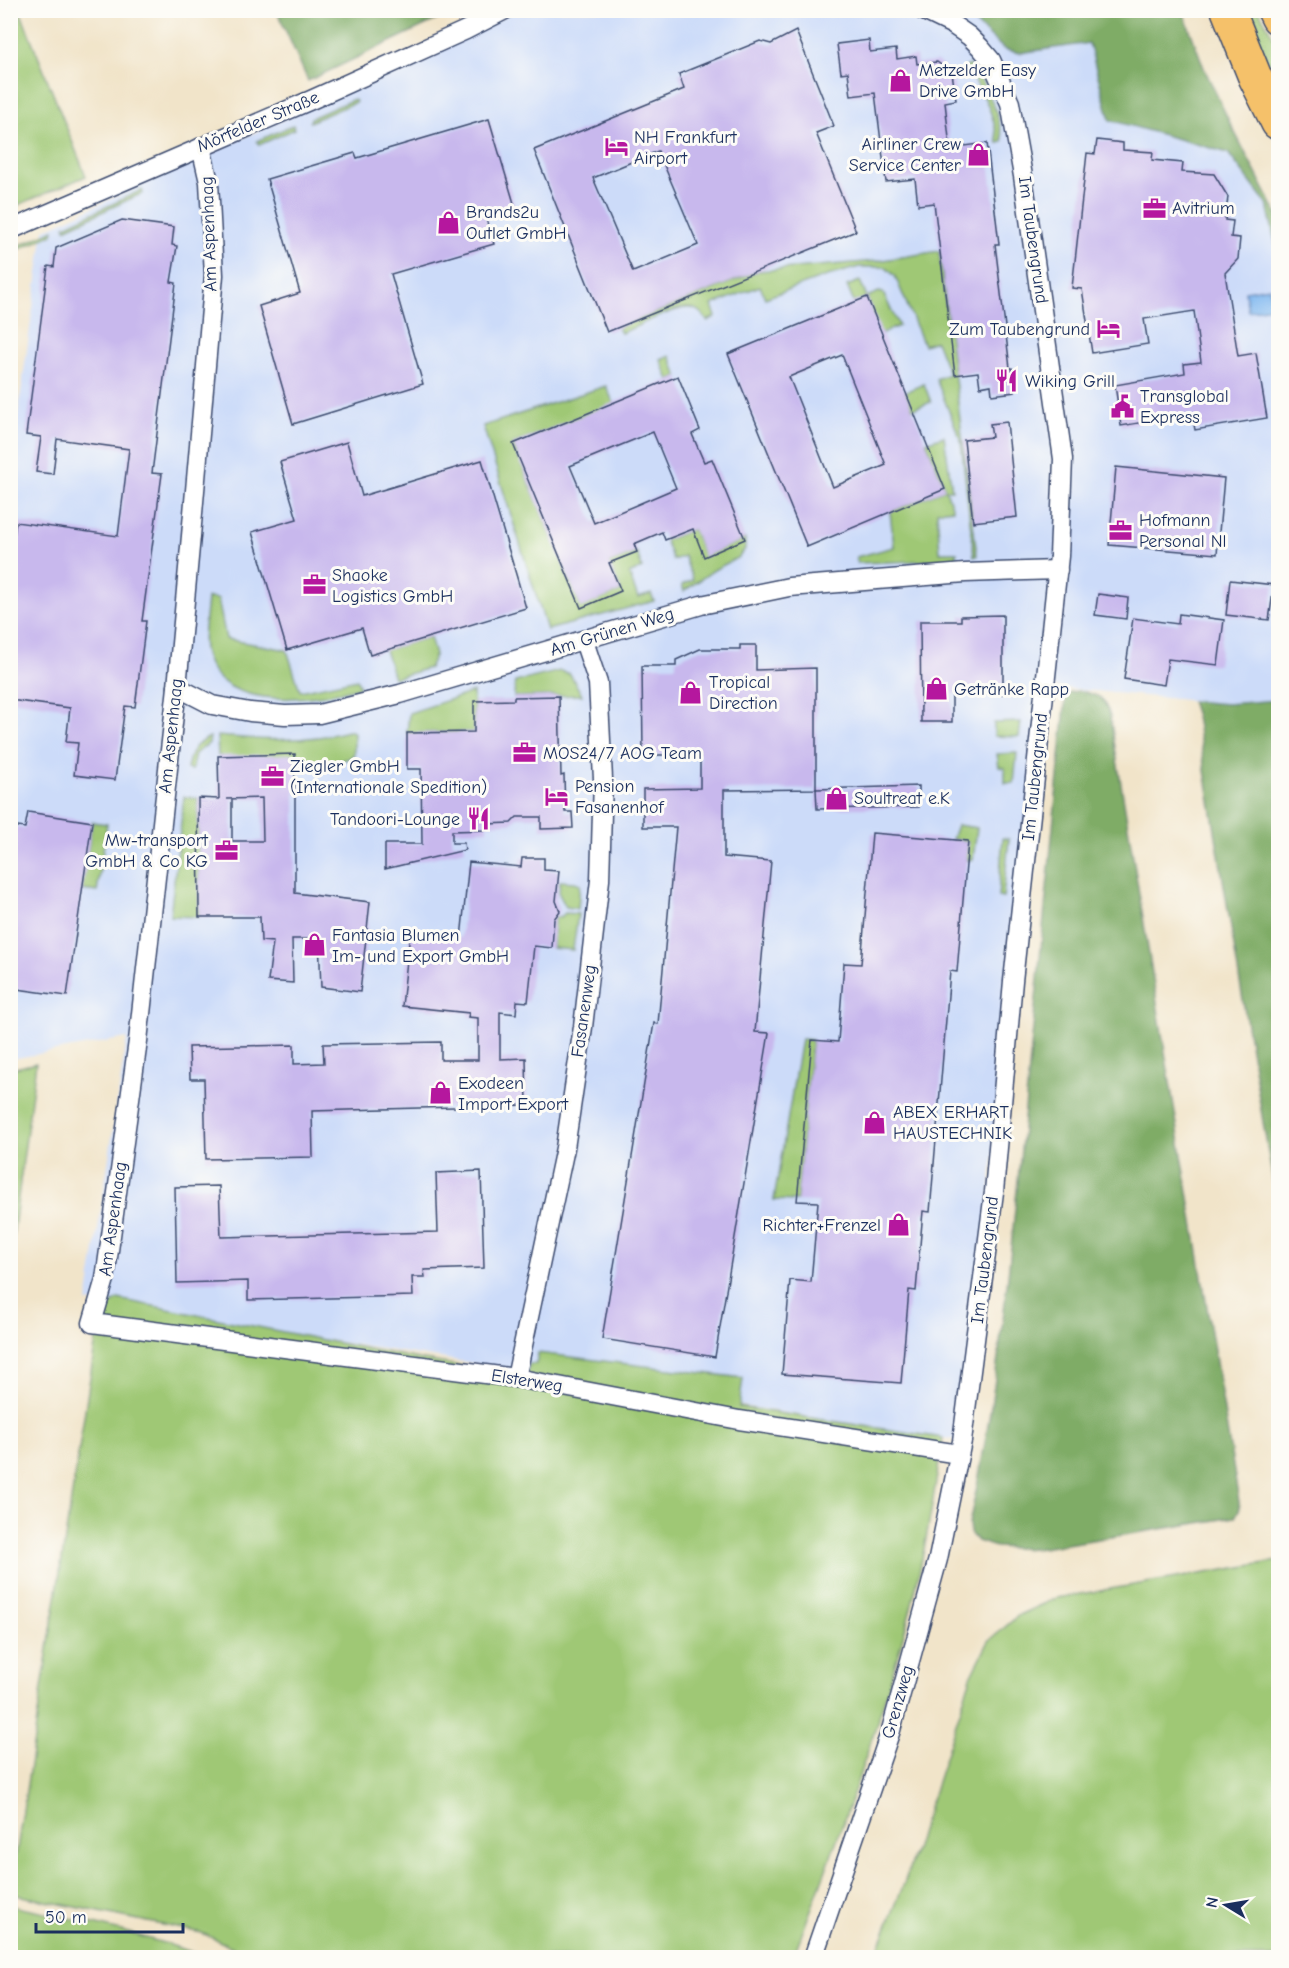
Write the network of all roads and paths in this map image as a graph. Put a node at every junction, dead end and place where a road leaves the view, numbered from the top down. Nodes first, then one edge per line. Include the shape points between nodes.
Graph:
1 (505, 10) edge
2 (922, 10) edge
3 (1228, 10) edge
4 (1274, 10) edge
5 (1278, 18) edge
6 (1278, 123) edge
7 (201, 147) junction
8 (10, 230) edge
9 (1058, 570) junction
10 (584, 641) junction
11 (177, 687) junction
12 (92, 1323) joint
13 (516, 1378) junction
14 (961, 1448) junction
15 (813, 1958) edge

1 - 7 street, Mörfelder Straße
2 - 9 street, Im Taubengrund via 952,25 980,47 991,60 1012,114 1063,459
3 - 6 highway
4 - 5 highway
7 - 8 street, Mörfelder Straße
7 - 11 street, Am Aspenhaag via 209,182 214,275
9 - 10 street, Am Grünen Weg via 789,587 700,605
9 - 14 street, Im Taubengrund via 994,1192
10 - 11 street, Am Grünen Weg via 319,714 285,715 212,705
10 - 13 street, Fasanenweg via 598,683 603,779 599,892 565,1148
11 - 12 street, Am Aspenhaag via 138,1041 105,1279
12 - 13 street, Elsterweg
13 - 14 street, Elsterweg via 739,1420
14 - 15 street, Grenzweg via 938,1559 891,1730

